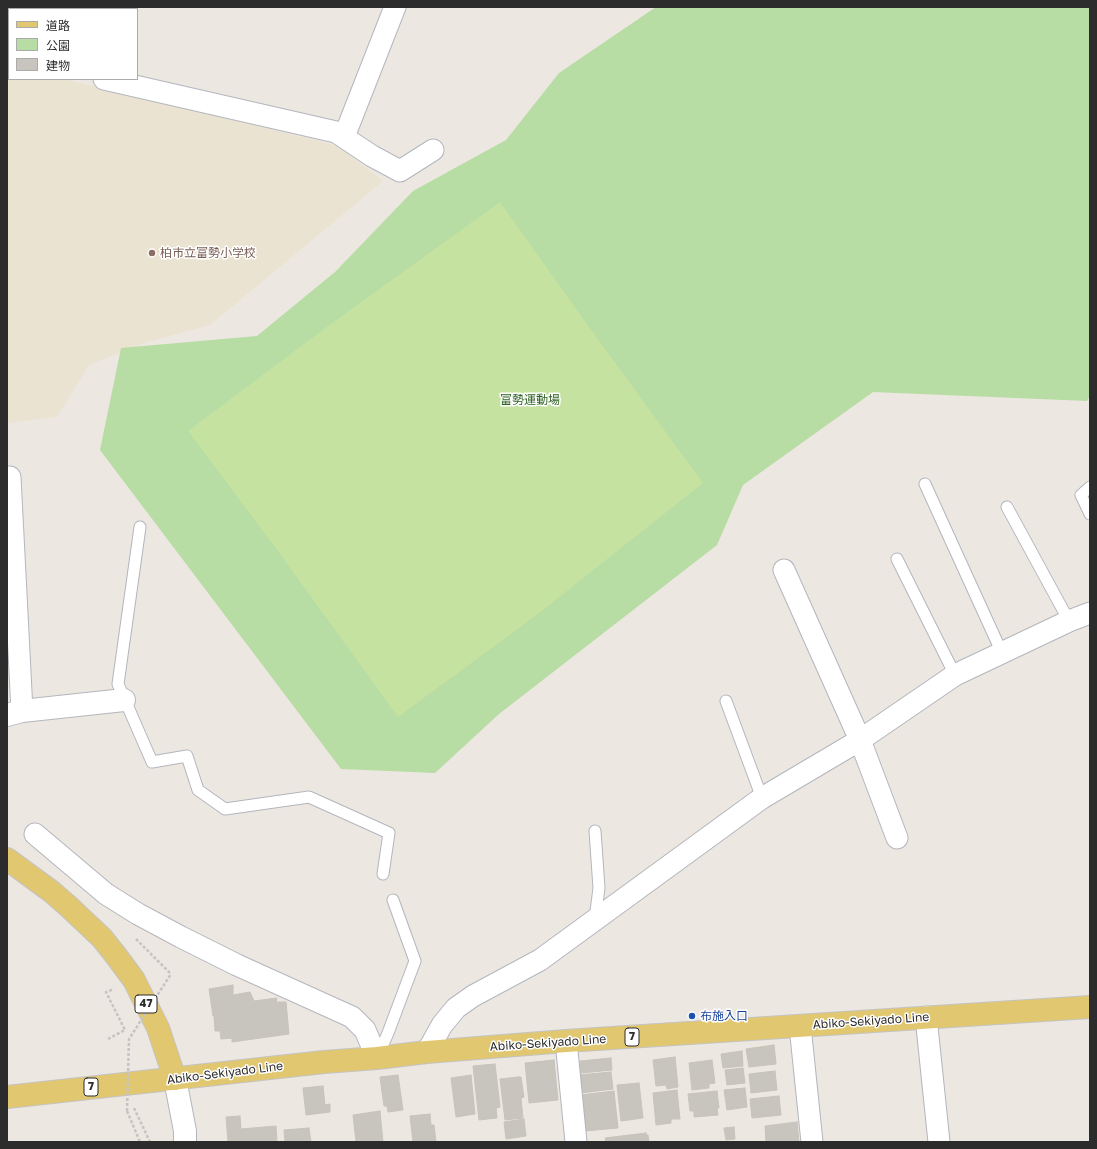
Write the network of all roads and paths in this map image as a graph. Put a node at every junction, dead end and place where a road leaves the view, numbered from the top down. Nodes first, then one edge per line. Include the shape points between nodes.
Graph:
1 (395, 7) edge
2 (108, 80) edge
3 (344, 137) junction
4 (433, 150) dead end
5 (7, 477) edge
6 (925, 484) dead end
7 (1090, 487) edge
8 (1007, 508) dead end
9 (1090, 514) edge
10 (140, 527) dead end
11 (897, 559) dead end
12 (784, 570) dead end
13 (1090, 613) edge
14 (1069, 621) junction
15 (1002, 653) junction
16 (955, 676) junction
17 (124, 700) junction
18 (726, 701) dead end
19 (14, 713) edge
20 (860, 740) junction
21 (762, 798) junction
22 (595, 831) dead end
23 (35, 834) dead end
24 (897, 838) dead end
25 (7, 860) edge
26 (383, 874) dead end
27 (394, 900) dead end
28 (594, 919) junction
29 (133, 936) dead end
30 (117, 996) dead end
31 (1090, 1007) edge
32 (926, 1017) junction
33 (131, 1023) dead end
34 (800, 1026) junction
35 (135, 1030) junction
36 (108, 1039) dead end
37 (566, 1041) junction
38 (427, 1052) junction
39 (377, 1058) junction
40 (175, 1079) junction
41 (7, 1097) edge
42 (134, 1108) dead end
43 (140, 1142) edge
44 (150, 1142) edge
45 (185, 1142) edge
46 (576, 1142) edge
47 (812, 1142) edge
48 (939, 1142) edge

1 - 3 street
2 - 3 street via 336,132
3 - 4 street via 400,171
5 - 19 street via 10,477
6 - 15 lane
7 - 9 lane via 1081,495
8 - 14 lane
10 - 17 lane via 118,684
11 - 16 lane
12 - 20 street
13 - 14 street
14 - 15 street
15 - 16 street
16 - 20 street
17 - 19 street
17 - 26 lane via 152,762 187,756 198,790 225,809 310,797 389,833
18 - 21 lane
20 - 21 street
20 - 24 street
21 - 28 street
22 - 28 lane via 599,888
23 - 39 street via 106,894 138,914 181,938 352,1017 365,1030
25 - 40 main road, 47 via 52,892 102,938 117,956 134,980 158,1028
27 - 39 lane via 416,961
28 - 38 street via 540,960 456,1008 442,1025
29 - 35 path, bridge via 171,974
30 - 36 path via 114,989 106,992 125,1030
31 - 32 main road, Abiko-Sekiyado Line / 7
32 - 34 main road, Abiko-Sekiyado Line / 7
32 - 48 street
33 - 35 path
34 - 37 main road, Abiko-Sekiyado Line / 7
34 - 47 street
35 - 43 path, bridge via 129,1039 126,1111
37 - 38 main road, Abiko-Sekiyado Line / 7
37 - 46 street
38 - 39 main road, Abiko-Sekiyado Line / 7
39 - 40 main road, Abiko-Sekiyado Line / 7
40 - 41 main road, Abiko-Sekiyado Line / 7
40 - 45 street
42 - 44 path

